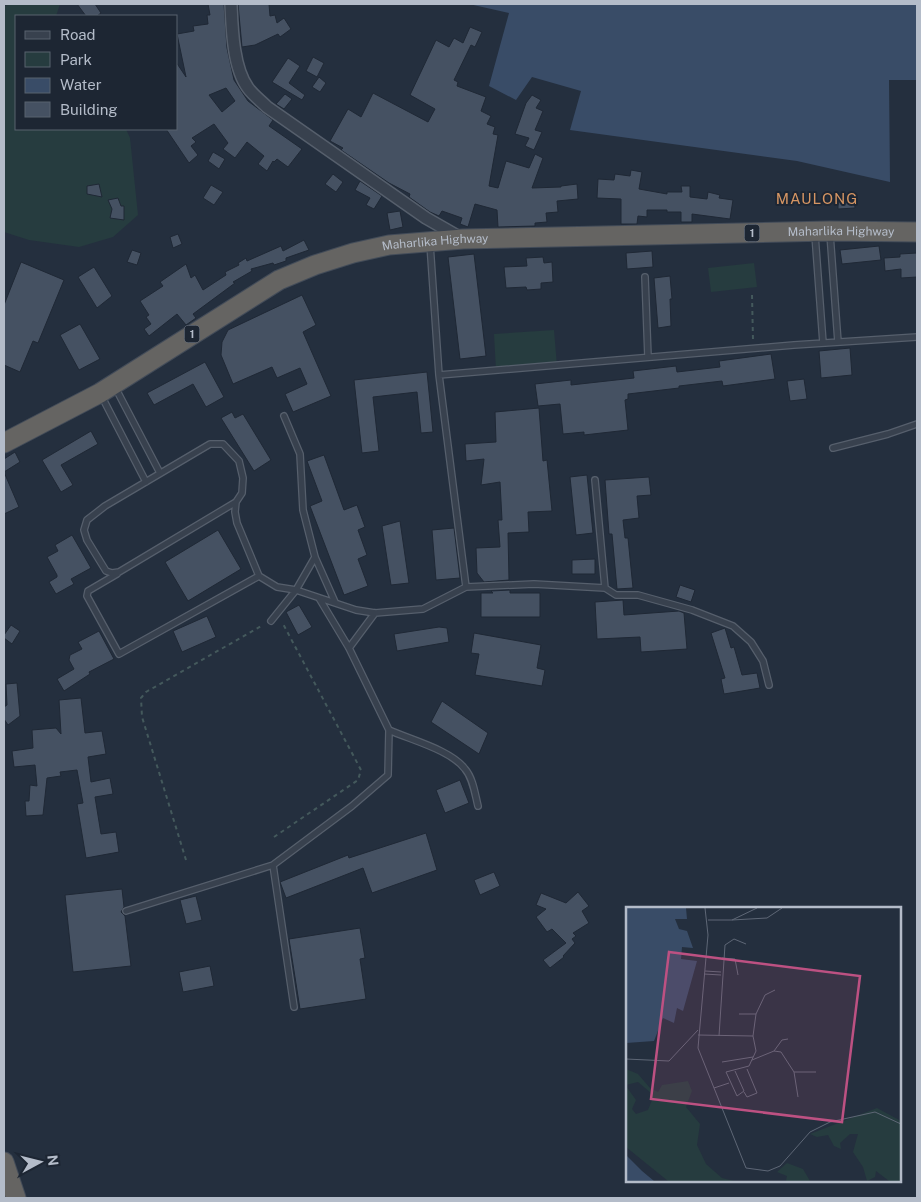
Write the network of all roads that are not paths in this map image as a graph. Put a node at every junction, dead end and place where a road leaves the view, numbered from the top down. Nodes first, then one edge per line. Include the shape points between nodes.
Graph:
1 (231, 4) edge
2 (426, 218) junction
3 (823, 232) junction
4 (917, 232) edge
5 (463, 239) junction
6 (425, 243) junction
7 (645, 277) dead end
8 (917, 337) edge
9 (838, 342) junction
10 (823, 343) junction
11 (648, 357) junction
12 (439, 375) junction
13 (107, 389) junction
14 (284, 416) dead end
15 (917, 424) edge
16 (4, 443) edge
17 (833, 448) dead end
18 (160, 473) junction
19 (595, 480) dead end
20 (146, 482) junction
21 (236, 502) junction
22 (316, 557) junction
23 (119, 572) junction
24 (259, 576) junction
25 (466, 587) junction
26 (604, 588) junction
27 (296, 590) junction
28 (319, 597) junction
29 (335, 602) junction
30 (375, 614) junction
31 (271, 620) road end
32 (349, 648) junction
33 (769, 685) dead end
34 (389, 730) junction
35 (478, 806) dead end
36 (273, 865) junction
37 (126, 911) dead end
38 (294, 1007) dead end
39 (4, 1162) edge
40 (16, 1198) edge

1 - 2 street via 236,54 246,86 268,107
2 - 5 street
2 - 6 street
3 - 4 highway, Maharlika Highway / 1
3 - 5 highway, Maharlika Highway / 1
3 - 9 lane
3 - 10 lane
5 - 6 highway, Maharlika Highway / 1
6 - 12 lane
6 - 13 highway, Maharlika Highway / 1 via 389,245 353,253 279,280
7 - 11 lane
8 - 9 lane
9 - 10 lane
10 - 11 lane
11 - 12 lane
12 - 25 lane
13 - 16 highway, Maharlika Highway / 1
13 - 18 lane
13 - 20 lane
14 - 22 lane via 300,454 303,510
15 - 17 lane
18 - 20 lane
18 - 21 lane via 210,444 223,444 239,461 243,478 242,493
19 - 26 lane
20 - 23 lane via 87,520 84,530 106,571
21 - 23 lane
21 - 24 lane via 237,523
22 - 27 lane
22 - 29 lane
23 - 24 lane via 88,591 87,596 119,654
24 - 27 lane via 277,587
25 - 26 lane via 534,584
25 - 30 lane via 423,609
26 - 33 lane via 616,595 638,595 692,610 733,626 751,642 763,662
27 - 28 lane
27 - 31 lane
28 - 29 lane
28 - 32 lane
29 - 30 lane
30 - 32 lane
32 - 34 lane
34 - 35 lane via 444,752 465,769 473,784
34 - 36 lane via 388,775
36 - 37 lane
36 - 38 lane
39 - 40 highway

